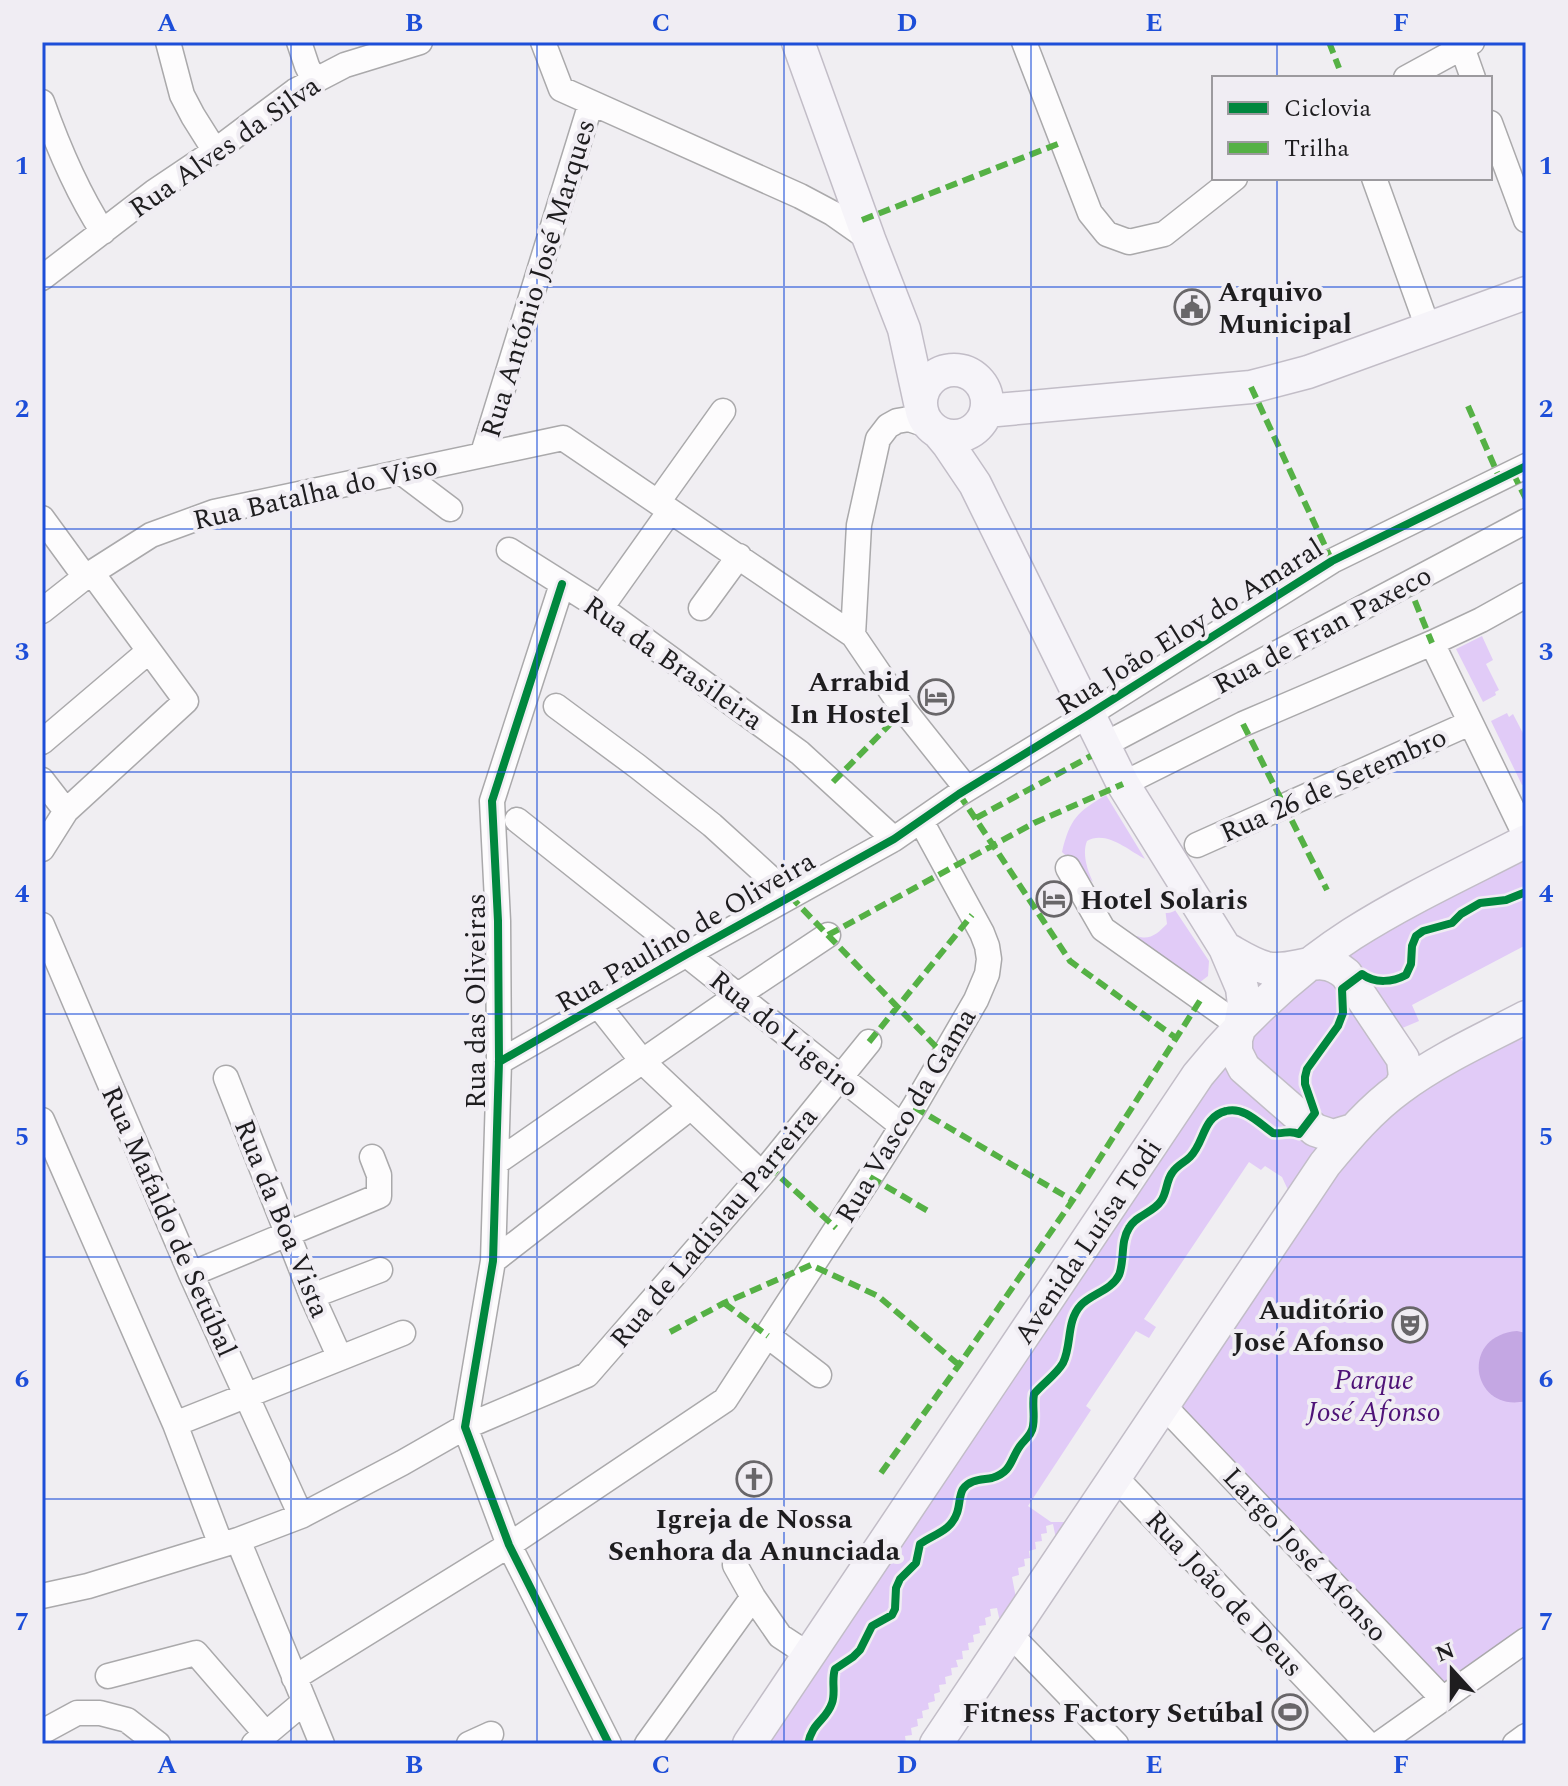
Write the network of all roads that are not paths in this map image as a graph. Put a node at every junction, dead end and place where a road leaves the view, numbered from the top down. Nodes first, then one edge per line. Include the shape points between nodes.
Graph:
1 (168, 42) edge
2 (299, 42) edge
3 (420, 42) edge
4 (543, 42) edge
5 (798, 42) edge
6 (1024, 42) edge
7 (1467, 44) edge
8 (1410, 76) edge
9 (1473, 76) edge
10 (314, 80) junction
11 (42, 102) edge
12 (591, 103) junction
13 (1492, 128) edge
14 (215, 151) junction
15 (1232, 180) edge
16 (1375, 180) edge
17 (1526, 220) edge
18 (103, 232) junction
19 (869, 239) junction
20 (42, 278) edge
21 (1526, 293) edge
22 (1428, 328) junction
23 (904, 329) junction
24 (965, 371) junction
25 (723, 411) dead end
26 (984, 415) junction
27 (930, 421) junction
28 (483, 453) junction
29 (1526, 466) edge
30 (401, 472) junction
31 (975, 484) junction
32 (664, 506) junction
33 (450, 509) dead end
34 (42, 518) edge
35 (1526, 521) edge
36 (509, 550) dead end
37 (739, 556) junction
38 (88, 575) junction
39 (562, 584) junction
40 (1526, 595) edge
41 (601, 608) junction
42 (701, 608) dead end
43 (42, 611) edge
44 (853, 635) junction
45 (1432, 643) junction
46 (149, 651) junction
47 (556, 706) dead end
48 (1088, 715) junction
49 (1470, 723) junction
50 (1119, 737) dead end
51 (42, 742) edge
52 (42, 780) edge
53 (1123, 784) junction
54 (967, 789) junction
55 (66, 811) junction
56 (517, 820) dead end
57 (921, 821) junction
58 (894, 839) junction
59 (1526, 839) edge
60 (1197, 845) dead end
61 (42, 849) edge
62 (1068, 868) dead end
63 (790, 896) junction
64 (42, 925) edge
65 (828, 935) dead end
66 (1225, 948) junction
67 (687, 954) junction
68 (1311, 963) junction
69 (738, 995) junction
70 (598, 1005) junction
71 (1526, 1017) edge
72 (1240, 1026) junction
73 (869, 1042) dead end
74 (499, 1062) junction
75 (643, 1062) junction
76 (840, 1077) junction
77 (226, 1078) dead end
78 (1400, 1088) junction
79 (691, 1107) junction
80 (42, 1120) edge
81 (902, 1126) junction
82 (1353, 1130) junction
83 (372, 1157) dead end
84 (497, 1162) junction
85 (762, 1174) junction
86 (289, 1234) junction
87 (493, 1261) junction
88 (380, 1270) dead end
89 (191, 1274) junction
90 (312, 1296) junction
91 (403, 1333) dead end
92 (768, 1336) junction
93 (340, 1358) junction
94 (819, 1375) dead end
95 (247, 1395) junction
96 (1163, 1405) junction
97 (175, 1424) junction
98 (465, 1427) junction
99 (1115, 1477) junction
100 (301, 1516) junction
101 (230, 1543) junction
102 (509, 1545) junction
103 (735, 1565) dead end
104 (42, 1596) edge
105 (753, 1597) junction
106 (1010, 1634) junction
107 (1526, 1640) edge
108 (809, 1655) junction
109 (108, 1676) dead end
110 (294, 1678) junction
111 (1443, 1699) junction
112 (304, 1702) junction
113 (42, 1732) edge
114 (1526, 1736) edge
115 (260, 1739) edge
116 (1111, 1742) edge
117 (158, 1744) edge
118 (322, 1744) edge
119 (609, 1744) edge
120 (647, 1744) edge
121 (749, 1744) edge
122 (936, 1744) edge
123 (1368, 1744) edge
124 (1379, 1744) edge
125 (1515, 1744) edge

1 - 14 street via 182,95
2 - 10 street
3 - 10 street, Rua Alves da Silva
4 - 12 street via 561,89
5 - 19 main road
6 - 15 street via 1090,213 1107,234 1129,242 1164,234
7 - 8 street
7 - 9 street
10 - 14 street, Rua Alves da Silva
11 - 18 street
12 - 19 street via 808,199
12 - 28 street, Rua António José Marques
13 - 17 street
14 - 18 street, Rua Alves da Silva
16 - 22 street
18 - 20 street, Rua Alves da Silva
19 - 23 main road
21 - 22 main road
22 - 26 main road via 1251,387
23 - 24 main road via 927,356
23 - 27 main road
24 - 26 main road via 983,387
24 - 27 main road via 940,372 925,387 921,396
25 - 32 street
26 - 27 main road via 976,427 958,436
26 - 31 main road via 971,456
27 - 31 main road
27 - 44 street via 897,421 878,439 859,525
28 - 30 street, Rua Batalha do Viso
28 - 32 street, Rua Batalha do Viso via 563,438
29 - 48 street, Rua João Eloy do Amaral via 1332,561
30 - 33 street
30 - 38 street, Rua Batalha do Viso via 214,512 151,535
31 - 48 main road
32 - 37 street
32 - 41 street
34 - 38 street
35 - 50 street, Rua de Fran Paxeco
36 - 39 street, Rua da Brasileira
37 - 42 street
37 - 44 street
38 - 43 street, Rua Batalha do Viso
38 - 46 street
39 - 41 street, Rua da Brasileira
39 - 74 street, Rua das Oliveiras via 492,801
40 - 45 street
41 - 58 street, Rua da Brasileira via 800,753
44 - 54 street
45 - 49 street
45 - 53 street via 1243,724
46 - 51 street
46 - 55 street via 186,701
47 - 63 street via 712,825
48 - 53 main road
48 - 54 street, Rua João Eloy do Amaral
49 - 59 street
49 - 60 street, Rua 26 de Setembro
52 - 55 street
53 - 66 main road
54 - 57 street, Rua João Eloy do Amaral
55 - 61 street
56 - 67 street, Rua do Ligeiro
57 - 58 street, Rua Paulino de Oliveira
57 - 81 street, Rua Vasco da Gama via 982,933 989,959 976,1000
58 - 63 street, Rua Paulino de Oliveira
59 - 68 main road, Avenida Luísa Todi via 1380,917
62 - 72 street via 1103,929
63 - 67 street, Rua Paulino de Oliveira
64 - 89 street, Rua Mafaldo de Setúbal
65 - 69 street
66 - 68 main road via 1267,968
66 - 72 main road via 1242,988
67 - 69 street, Rua do Ligeiro
67 - 70 street, Rua Paulino de Oliveira
68 - 72 main road, Avenida Luísa Todi
68 - 78 main road via 1330,964 1346,974 1403,1059
69 - 75 street
69 - 76 street, Rua do Ligeiro
70 - 74 street, Rua Paulino de Oliveira
70 - 75 street
71 - 78 main road
72 - 82 main road via 1236,1052 1244,1068 1315,1130 1333,1136
72 - 108 main road, Avenida Luísa Todi via 1198,1075
73 - 76 street, Rua de Ladislau Parreira
74 - 84 street, Rua das Oliveiras
75 - 79 street
75 - 84 street
76 - 81 street, Rua do Ligeiro
76 - 85 street, Rua de Ladislau Parreira
77 - 86 street, Rua da Boa Vista
78 - 82 main road
79 - 85 street
79 - 87 street
80 - 97 street
81 - 92 street, Rua Vasco da Gama
82 - 96 main road
83 - 86 street via 379,1196
84 - 87 street, Rua das Oliveiras
85 - 98 street, Rua de Ladislau Parreira via 587,1375
86 - 89 street
86 - 90 street, Rua da Boa Vista
87 - 98 street, Rua das Oliveiras
88 - 90 street
89 - 95 street, Rua Mafaldo de Setúbal
90 - 93 street, Rua da Boa Vista
91 - 93 street
92 - 94 street
92 - 102 street, Rua Vasco da Gama via 725,1400
93 - 95 street
95 - 97 street
95 - 100 street, Rua Mafaldo de Setúbal
96 - 99 main road
96 - 111 street, Largo José Afonso
97 - 101 street
98 - 100 street
98 - 102 street
99 - 106 main road
99 - 123 street, Rua João de Deus
100 - 101 street
101 - 104 street
101 - 110 street
102 - 110 street, Rua Vasco da Gama
102 - 119 street
103 - 105 street
105 - 108 street via 780,1636
105 - 120 street
106 - 116 street
106 - 122 main road
107 - 111 street
108 - 121 main road, Avenida Luísa Todi
109 - 115 street via 196,1653
110 - 112 street
111 - 124 street
112 - 115 street
112 - 118 street
113 - 117 street via 77,1713 100,1713 127,1720
114 - 125 street

